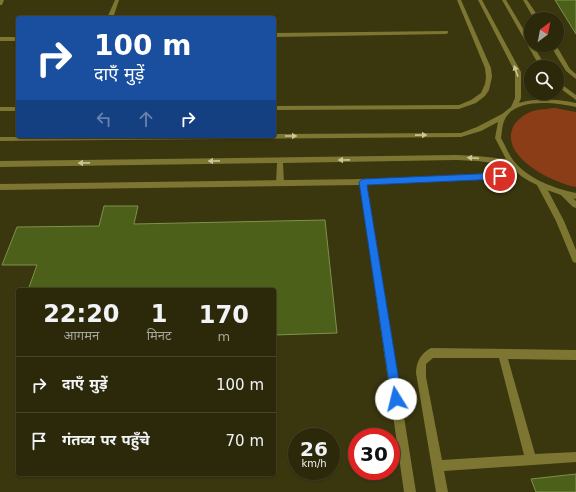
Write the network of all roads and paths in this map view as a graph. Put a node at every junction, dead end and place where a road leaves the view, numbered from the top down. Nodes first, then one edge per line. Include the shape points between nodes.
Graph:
1 (2, 0) edge
2 (117, 0) edge
3 (459, 0) edge
4 (480, 0) edge
5 (504, 0) edge
6 (525, 0) edge
7 (0, 4) edge
8 (533, 12) edge
9 (111, 16) edge
10 (446, 32) dead end
11 (276, 35) edge
12 (0, 39) edge
13 (16, 39) edge
14 (557, 52) edge
15 (539, 60) edge
16 (576, 78) edge
17 (564, 89) edge
18 (576, 98) edge
19 (576, 105) edge
20 (276, 108) edge
21 (513, 108) junction
22 (0, 109) edge
23 (16, 110) edge
24 (503, 116) junction
25 (276, 137) edge
26 (115, 138) edge
27 (0, 139) edge
28 (280, 160) junction
29 (512, 163) junction
30 (0, 164) edge
31 (500, 176) dead end
32 (363, 182) junction
33 (280, 183) junction
34 (541, 185) junction
35 (0, 186) edge
36 (564, 194) junction
37 (576, 196) edge
38 (576, 205) edge
39 (576, 260) edge
40 (502, 354) junction
41 (576, 355) edge
42 (576, 457) edge
43 (530, 460) junction
44 (438, 466) junction
45 (410, 492) edge
46 (442, 492) edge

1 - 7 street
2 - 9 street
3 - 20 street via 489,72 486,90 472,103 459,107
21 -> 4 street via 518,98 518,72
5 - 15 street
6 - 8 street
10 - 11 street
12 - 13 street
14 - 16 street
17 - 18 street
19 - 21 street via 558,101 533,101
21 - 24 street
22 - 23 street
25 -> 24 street via 461,135
24 - 29 street via 498,138
27 -> 26 street
29 -> 28 street via 461,157
28 -> 30 street
28 - 33 street
29 - 34 street
31 - 32 street
32 - 33 street
32 - 45 street
33 - 35 street
34 - 36 street
34 - 39 street
36 - 37 street
36 - 38 street
40 - 41 street
40 - 43 street
40 - 44 street via 432,353 424,358 420,366 421,377
42 - 43 street
43 - 44 street
44 - 46 street

